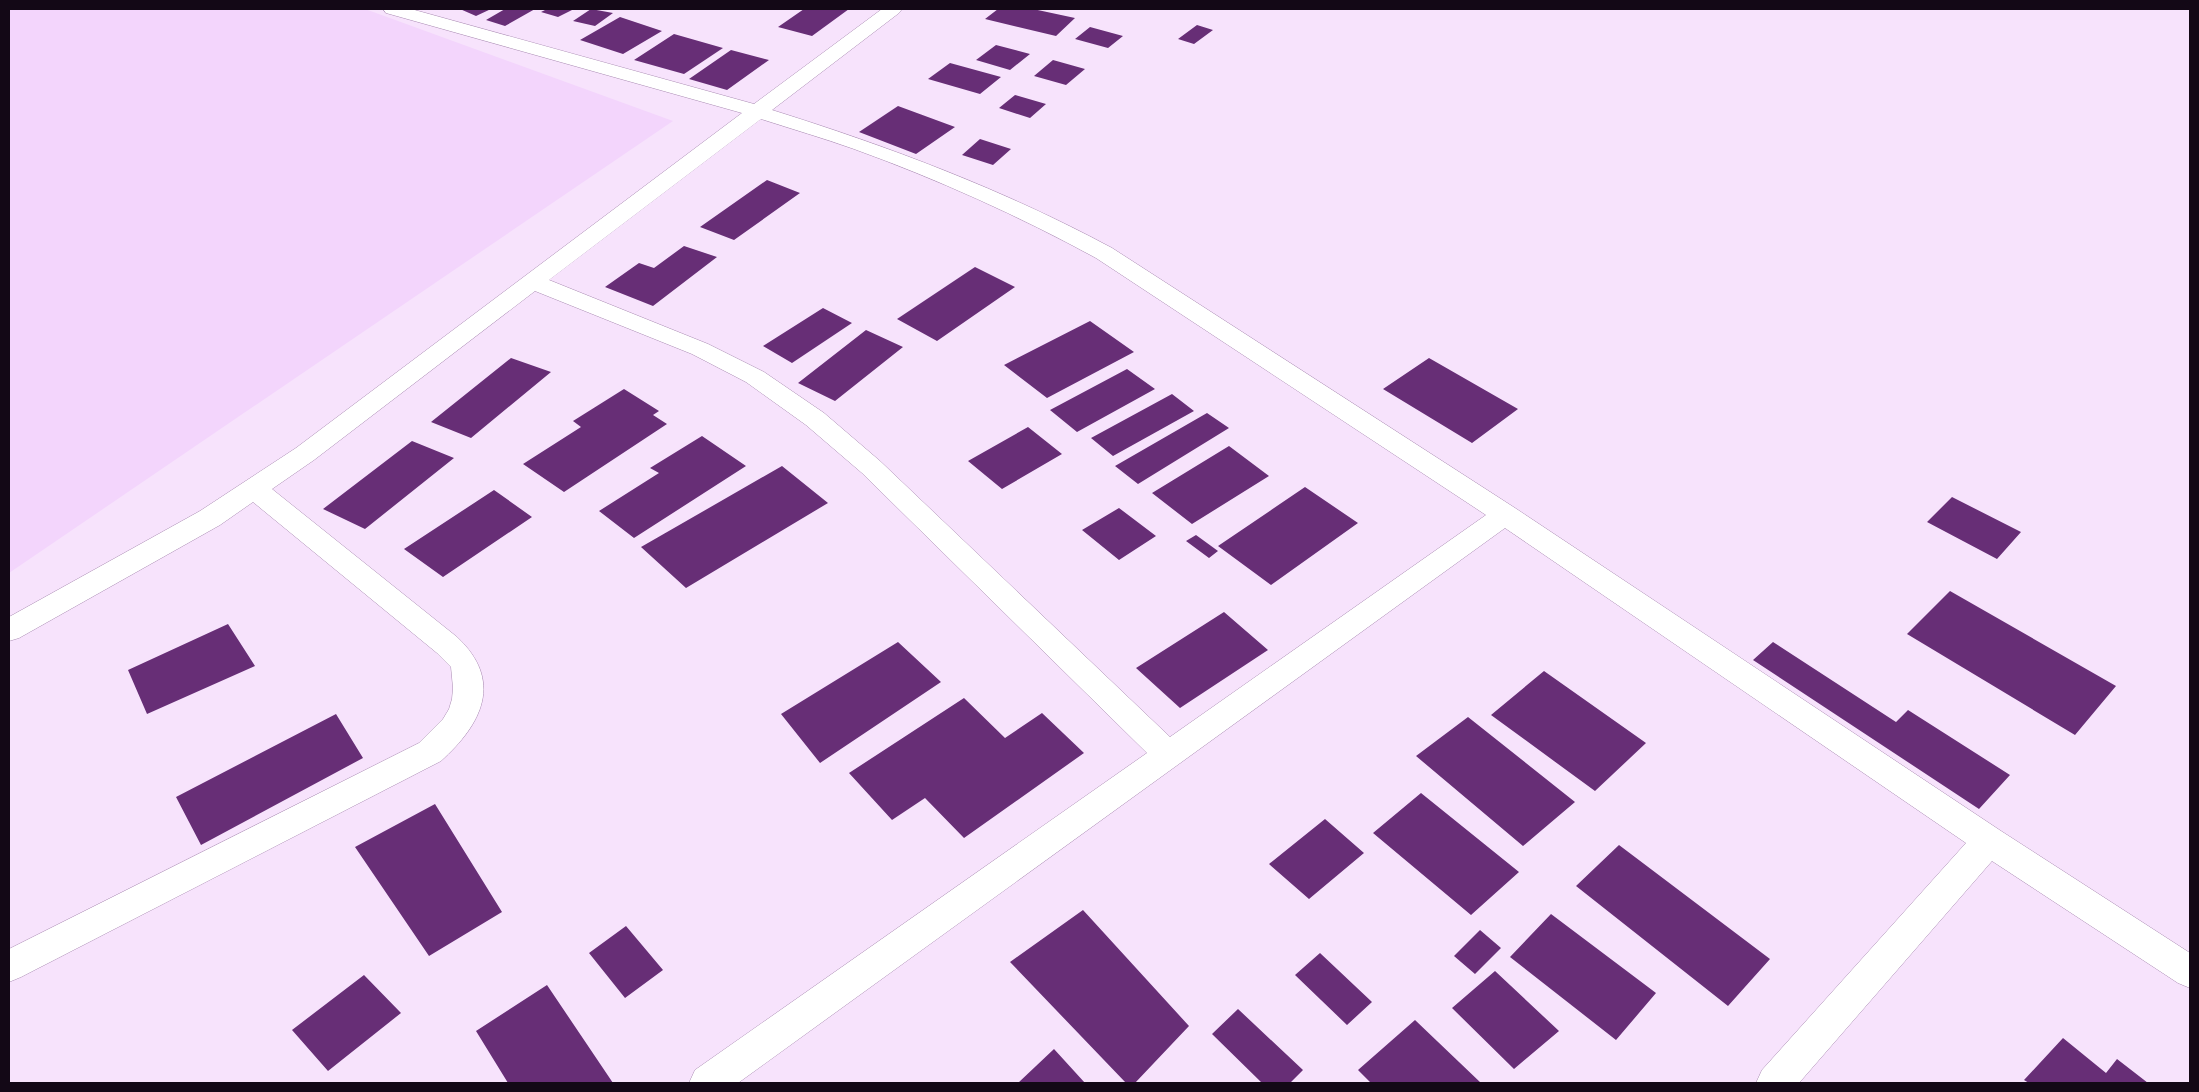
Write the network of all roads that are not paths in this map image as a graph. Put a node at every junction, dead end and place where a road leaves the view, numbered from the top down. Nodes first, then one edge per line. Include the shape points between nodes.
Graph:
1 (392, 9) edge
2 (893, 9) edge
3 (756, 111) junction
4 (531, 281) junction
5 (254, 489) junction
6 (1505, 516) junction
7 (9, 630) edge
8 (1169, 755) junction
9 (1989, 841) junction
10 (9, 966) edge
11 (2190, 972) edge
12 (708, 1083) edge
13 (1774, 1083) edge

1 - 3 street
2 - 3 street
3 - 4 street
3 - 6 street via 862,145 1056,227 1104,253
4 - 5 street via 305,454
4 - 8 street via 700,349 755,377 815,419 870,467
5 - 7 street via 210,518
5 - 10 street via 464,662 468,702 462,718 450,735 430,752
6 - 8 street
6 - 9 street
8 - 12 street
9 - 11 street
9 - 13 street

